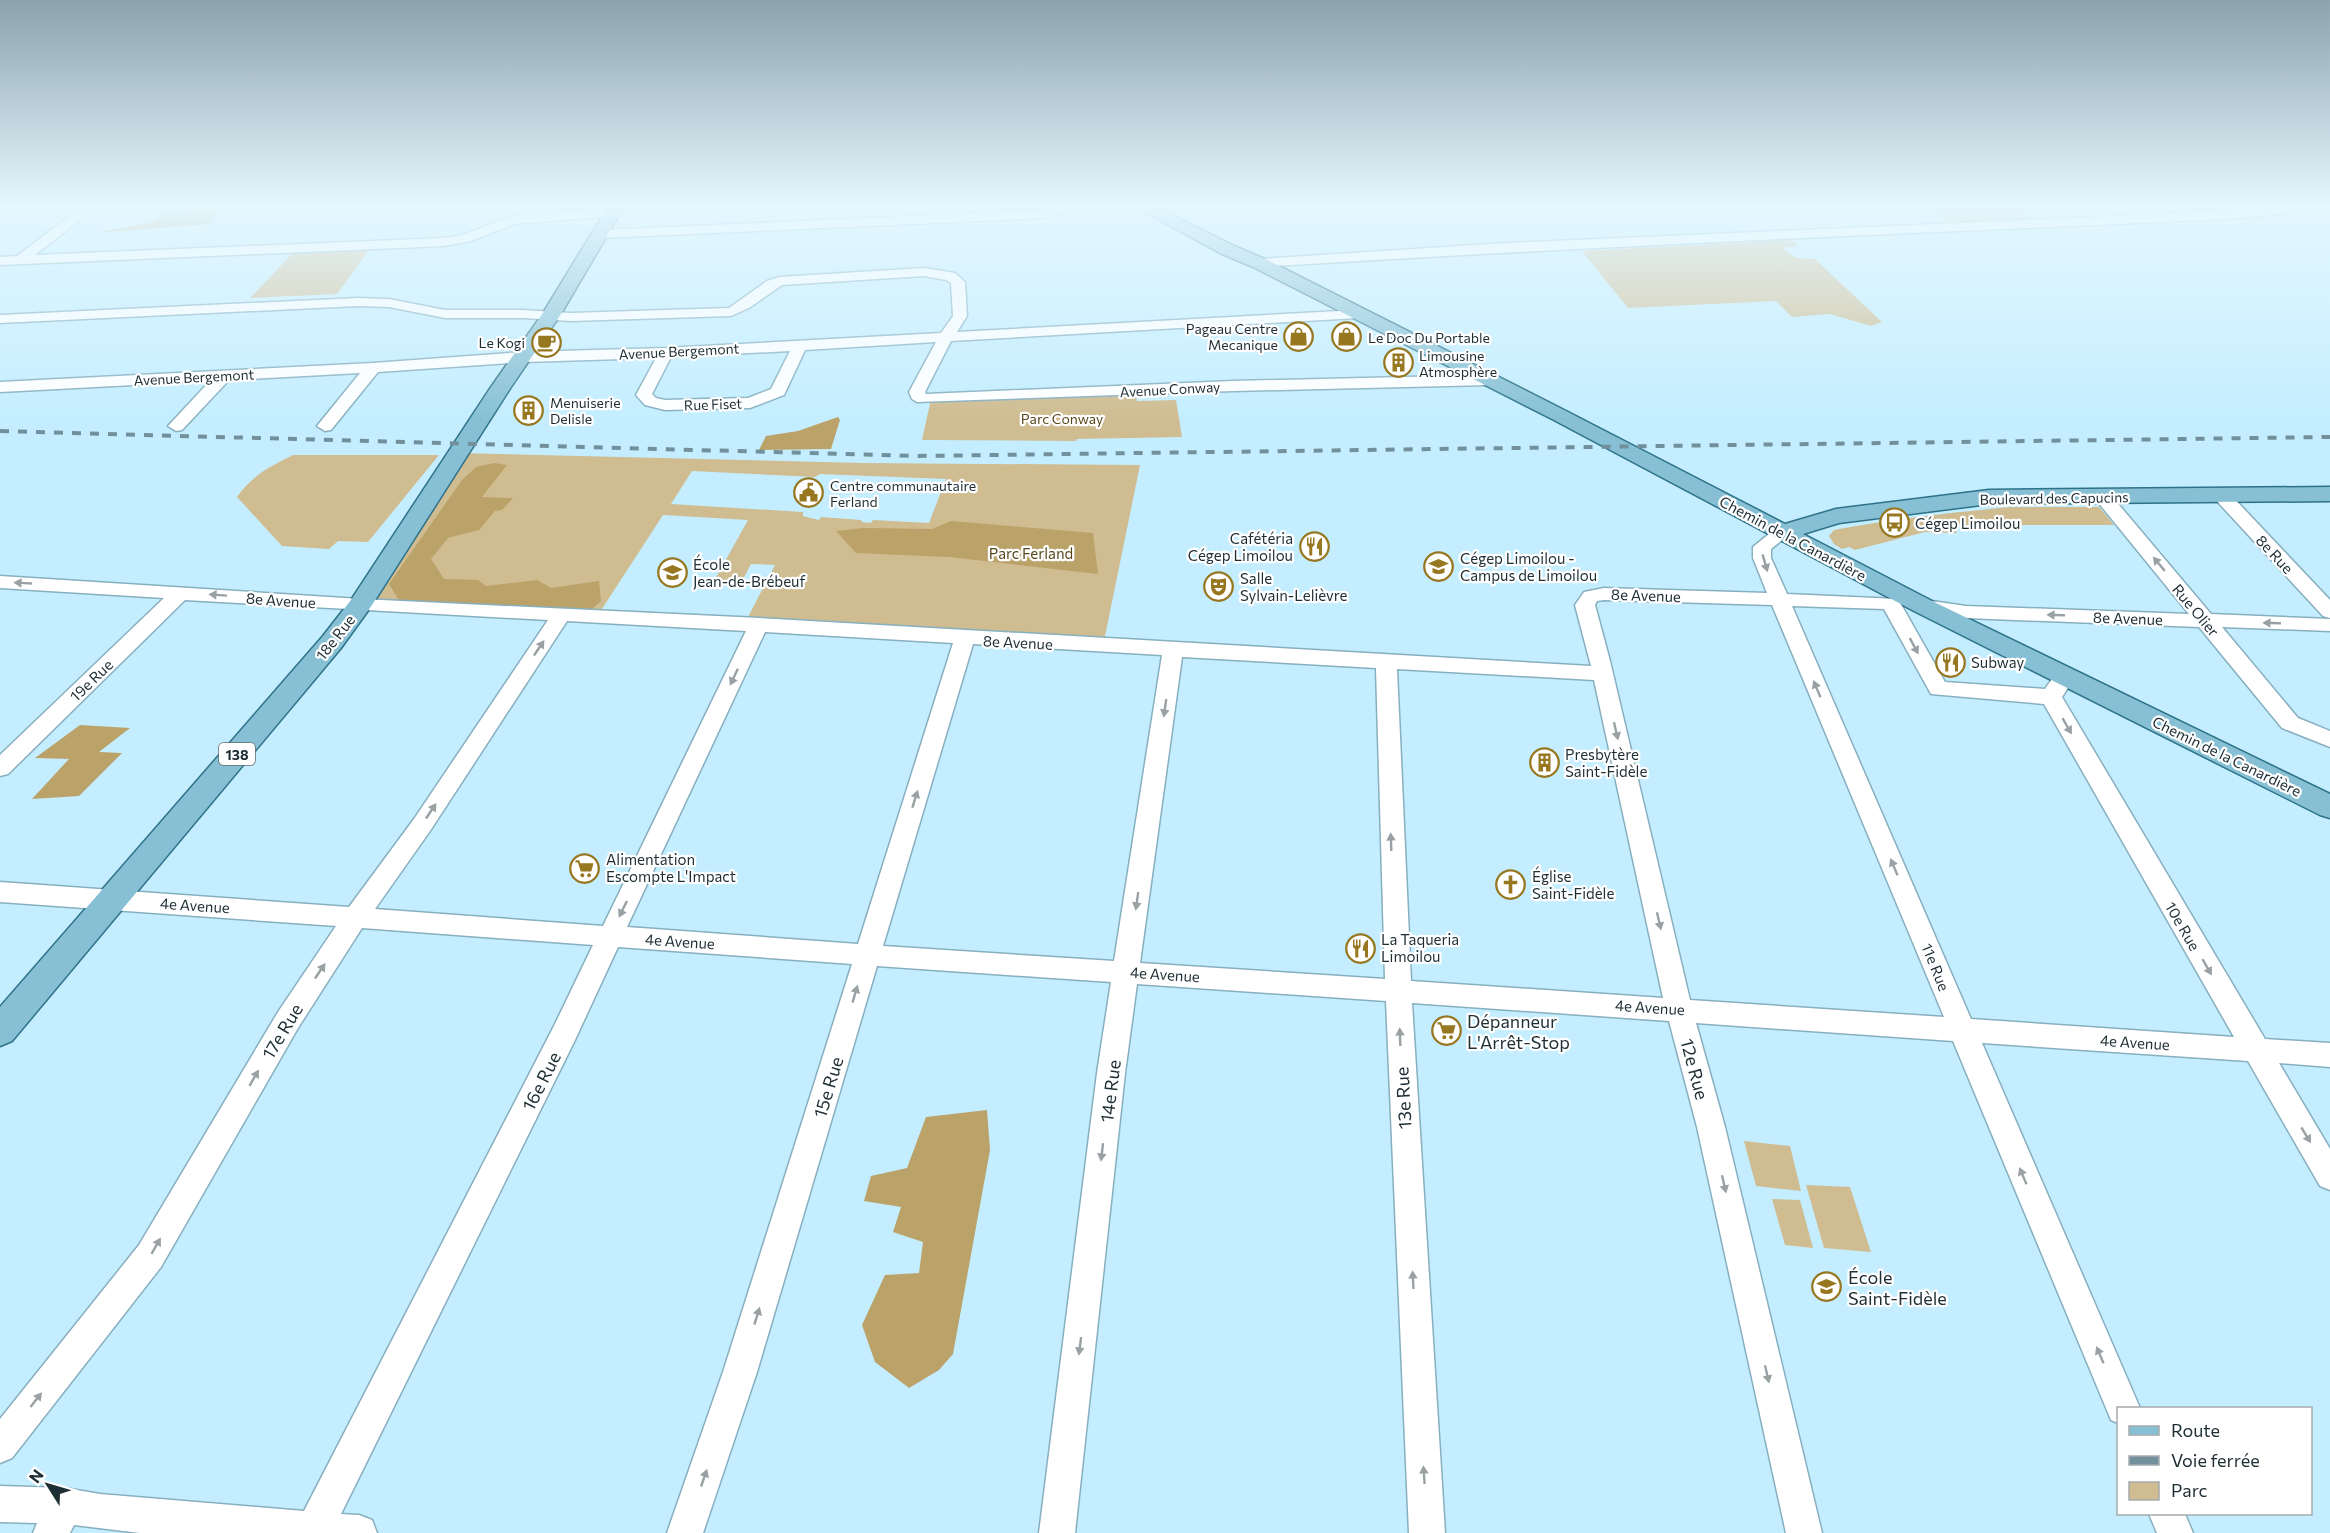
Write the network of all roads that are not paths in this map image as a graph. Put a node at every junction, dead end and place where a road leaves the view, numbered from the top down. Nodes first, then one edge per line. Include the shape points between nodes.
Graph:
1 (575, 277) edge
2 (851, 277) edge
3 (951, 277) edge
4 (1285, 277) edge
5 (1358, 314) junction
6 (552, 315) junction
7 (0, 319) edge
8 (946, 337) junction
9 (800, 345) junction
10 (666, 353) junction
11 (523, 357) junction
12 (373, 368) junction
13 (224, 376) junction
14 (1489, 380) junction
15 (0, 387) edge
16 (176, 426) dead end
17 (325, 426) dead end
18 (2330, 494) edge
19 (2221, 495) junction
20 (2103, 497) junction
21 (1782, 533) junction
22 (0, 582) edge
23 (182, 592) junction
24 (1779, 601) junction
25 (1892, 603) junction
26 (360, 605) junction
27 (1923, 606) junction
28 (2330, 612) edge
29 (562, 614) junction
30 (2206, 621) junction
31 (759, 624) junction
32 (2330, 625) edge
33 (964, 639) junction
34 (1173, 650) junction
35 (1386, 662) junction
36 (1603, 674) junction
37 (2058, 687) junction
38 (2330, 739) edge
39 (0, 768) edge
40 (2330, 807) edge
41 (0, 892) edge
42 (110, 900) junction
43 (356, 917) junction
44 (610, 936) junction
45 (867, 955) junction
46 (1128, 971) junction
47 (1399, 992) junction
48 (1679, 1009) junction
49 (0, 1031) edge
50 (1962, 1031) junction
51 (2255, 1050) junction
52 (2330, 1055) edge
53 (2330, 1176) edge
54 (2123, 1407) edge
55 (0, 1446) edge
56 (0, 1504) edge
57 (2167, 1515) edge
58 (58, 1520) edge
59 (313, 1531) edge
60 (359, 1533) edge
61 (685, 1533) edge
62 (1057, 1533) edge
63 (1427, 1533) edge
64 (1804, 1533) edge
65 (2175, 1533) edge

1 - 6 main road, 18e Rue / 138
2 - 6 street via 779,281 760,291 751,303 731,312
3 - 8 street via 958,282 960,316
4 - 5 main road, Chemin de la Canardière
5 - 8 street, Avenue Bergemont
5 - 14 main road, Chemin de la Canardière
6 - 7 street via 445,314 388,303 358,302
6 - 11 main road, 18e Rue / 138
8 - 9 street, Avenue Bergemont
8 - 14 street, Avenue Conway via 917,392 923,399
9 - 10 street, Avenue Bergemont
9 - 10 street, Rue Fiset via 778,392 750,403 651,402 644,395
10 - 11 street, Avenue Bergemont
11 - 12 street, Avenue Bergemont
11 - 26 main road, 18e Rue / 138
12 - 13 street, Avenue Bergemont
12 - 17 street
13 - 15 street, Avenue Bergemont
13 - 16 street
14 - 21 main road, Chemin de la Canardière
18 - 19 main road, Boulevard des Capucins
19 - 20 main road, Boulevard des Capucins
19 - 28 street, 8e Rue
20 - 21 main road, Boulevard des Capucins via 1989,497 1836,516
30 -> 20 street, Rue Olier
21 -> 24 street, 11e Rue via 1762,547 1762,558
21 - 27 main road, Chemin de la Canardière
23 -> 22 street, 8e Avenue
26 -> 23 street, 8e Avenue
23 - 39 street, 19e Rue
24 - 25 street, 8e Avenue
24 - 36 street, 8e Avenue via 1591,596 1586,605
50 -> 24 street, 11e Rue
25 - 27 street, 8e Avenue
25 -> 37 street via 1938,689
26 - 29 street, 8e Avenue
26 - 42 main road, 18e Rue / 138
30 -> 27 street, 8e Avenue via 1966,612
27 - 37 main road, Chemin de la Canardière
29 - 31 street, 8e Avenue
43 -> 29 street, 17e Rue
32 -> 30 street, 8e Avenue
30 - 38 street, Rue Olier via 2290,723
31 - 33 street, 8e Avenue
31 -> 44 street, 16e Rue
33 - 34 street, 8e Avenue
45 -> 33 street, 15e Rue
34 - 35 street, 8e Avenue
34 -> 46 street, 14e Rue
35 - 36 street, 8e Avenue
47 -> 35 street, 13e Rue
36 -> 48 street, 12e Rue
37 - 40 main road, Chemin de la Canardière
37 -> 51 street, 10e Rue
41 - 42 street, 4e Avenue
42 - 43 street, 4e Avenue
42 - 49 main road, 18e Rue / 138
43 - 44 street, 4e Avenue
55 -> 43 street, 17e Rue via 150,1256 288,1020
44 - 45 street, 4e Avenue
44 - 59 street, 16e Rue
45 - 46 street, 4e Avenue
61 -> 45 street, 15e Rue via 740,1372
46 - 47 street, 4e Avenue
46 -> 62 street, 14e Rue via 1111,1073
47 - 48 street, 4e Avenue
63 -> 47 street, 13e Rue
48 - 50 street, 4e Avenue
48 -> 64 street, 12e Rue
50 - 51 street, 4e Avenue
54 -> 50 street, 11e Rue
51 - 52 street, 4e Avenue
51 -> 53 street, 10e Rue
56 - 58 street
57 - 65 street
58 - 59 street via 100,1512
59 - 60 street

